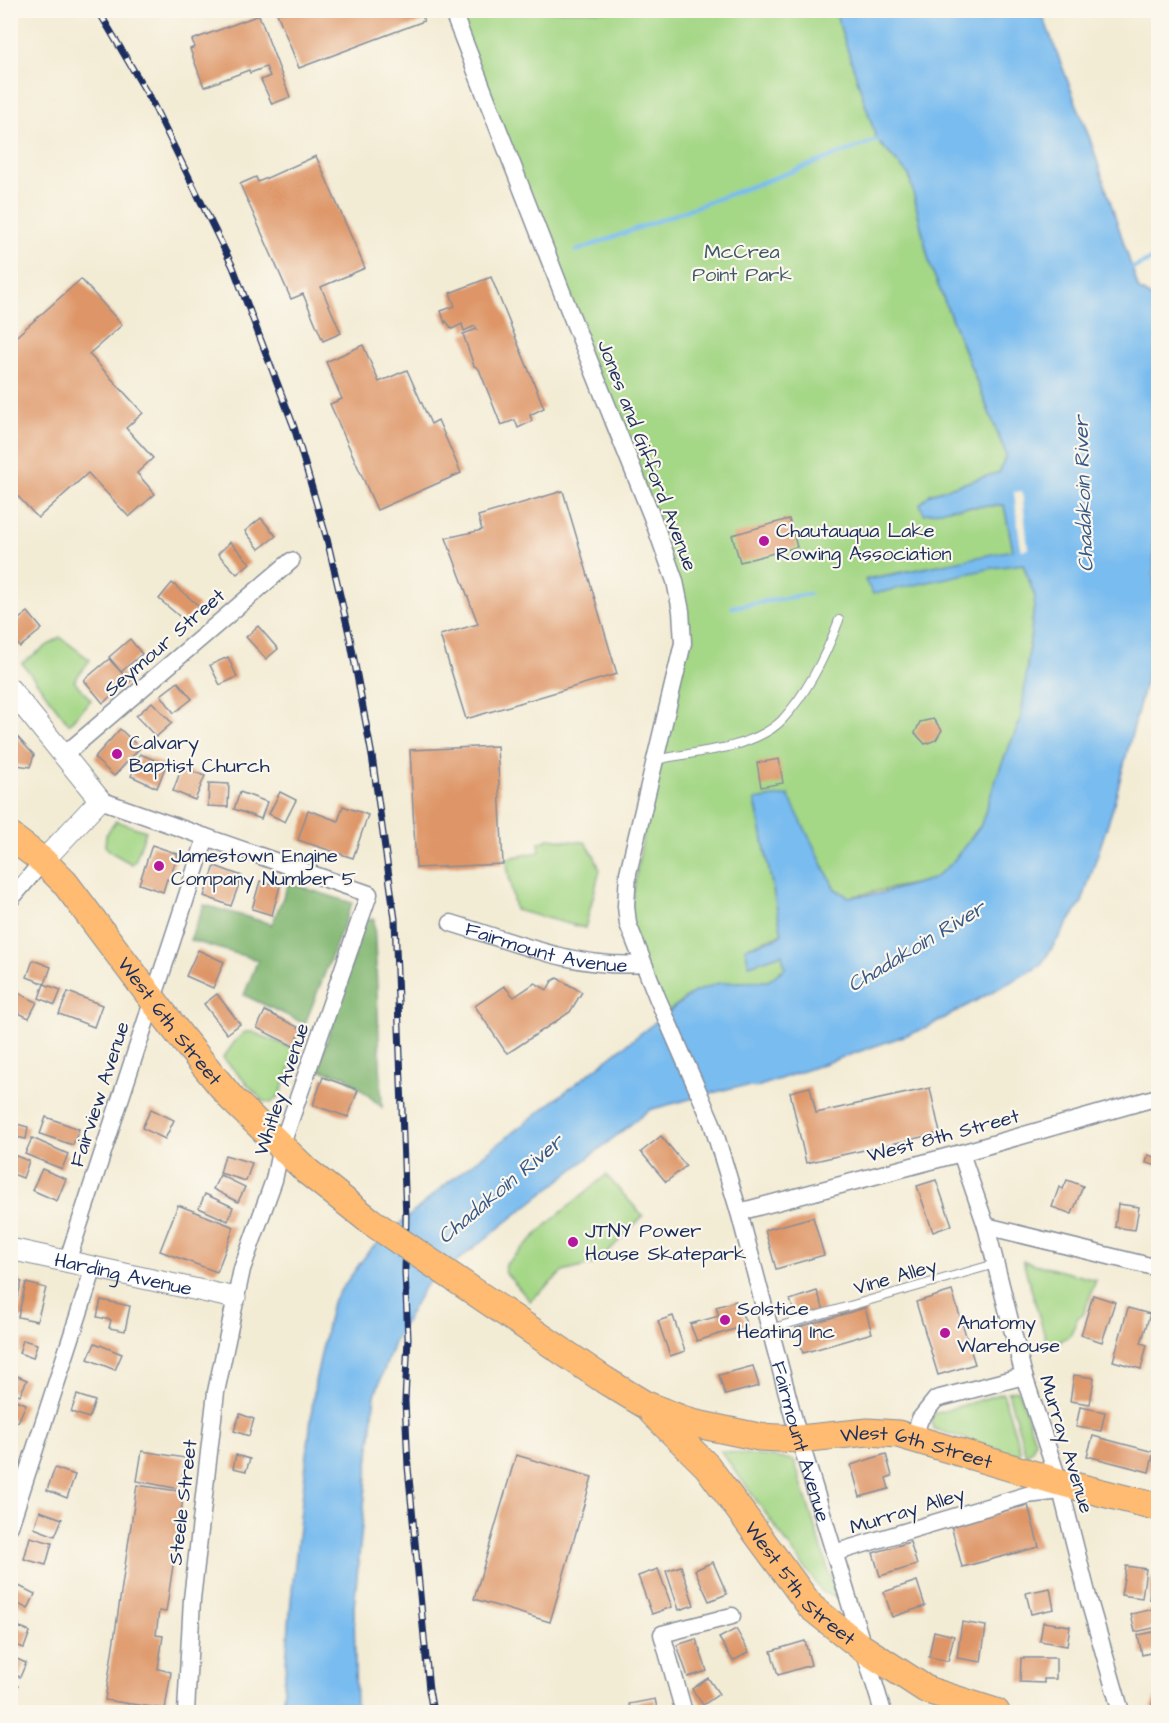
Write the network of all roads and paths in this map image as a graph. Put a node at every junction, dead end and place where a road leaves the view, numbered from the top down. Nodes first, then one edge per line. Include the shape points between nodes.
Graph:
1 (452, 10) edge
2 (291, 561) dead end
3 (839, 620) dead end
4 (10, 689) edge
5 (64, 755) junction
6 (655, 760) junction
7 (100, 800) junction
8 (10, 836) edge
9 (206, 837) junction
10 (43, 861) junction
11 (10, 900) edge
12 (452, 923) dead end
13 (643, 964) junction
14 (153, 997) junction
15 (1158, 1097) edge
16 (281, 1147) junction
17 (961, 1153) junction
18 (739, 1212) junction
19 (986, 1226) junction
20 (10, 1249) edge
21 (67, 1262) junction
22 (995, 1264) junction
23 (94, 1268) junction
24 (1158, 1268) edge
25 (236, 1298) junction
26 (770, 1329) junction
27 (1024, 1376) junction
28 (644, 1404) junction
29 (913, 1438) junction
30 (799, 1439) junction
31 (699, 1459) junction
32 (1060, 1486) junction
33 (1158, 1506) edge
34 (10, 1526) edge
35 (834, 1553) junction
36 (844, 1585) junction
37 (732, 1616) dead end
38 (864, 1649) junction
39 (186, 1713) edge
40 (684, 1713) edge
41 (883, 1713) edge
42 (996, 1713) edge
43 (1121, 1713) edge

1 - 6 street, Jones and Gifford Avenue via 675,581 683,643
2 - 5 street, Seymour Street
3 - 6 lane via 810,683 781,721 730,747
4 - 5 street
5 - 7 street
6 - 13 street, Jones and Gifford Avenue via 628,873 626,906 628,924
7 - 9 street
7 - 10 street
8 - 10 main road
9 - 14 street, Fairview Avenue
9 - 16 street, Whitley Avenue via 369,894
10 - 11 street
10 - 14 main road, West 6th Street via 80,901
12 - 13 street, Fairmount Avenue via 584,962
13 - 18 street, Fairmount Avenue via 712,1123
14 - 16 main road, West 6th Street via 232,1099
14 - 21 street, Fairview Avenue
15 - 17 street, West 8th Street
16 - 25 street, Whitley Avenue
16 - 28 main road, West 6th Street, bridge via 370,1221
17 - 18 street, West 8th Street
17 - 19 street, Murray Avenue
18 - 26 street, Fairmount Avenue
19 - 22 street, Murray Avenue
19 - 24 street
20 - 21 street, Harding Avenue
21 - 23 street, Harding Avenue
22 - 26 lane, Vine Alley
22 - 27 street, Murray Avenue
23 - 25 street, Harding Avenue
23 - 34 street
25 - 39 street, Steele Street via 216,1392 192,1599
26 - 30 street, Fairmount Avenue
27 - 29 street via 936,1399 920,1419
27 - 32 street, Murray Avenue
28 - 30 main road, West 6th Street via 692,1423 759,1437
28 - 31 main road, West 5th Street
29 - 30 main road, West 6th Street via 868,1432
29 - 32 main road, West 6th Street
30 - 35 street, Fairmount Avenue
31 - 36 street via 718,1463 821,1599 831,1606 838,1605 843,1599
31 - 38 main road, West 5th Street via 811,1607
32 - 33 main road, West 6th Street
32 - 35 street, Murray Alley
32 - 43 street, Murray Avenue
35 - 36 street, Fairmount Avenue
36 - 38 street, Fairmount Avenue
37 - 40 street via 663,1634
38 - 41 street, Fairmount Avenue
38 - 42 main road, West 5th Street via 927,1690

